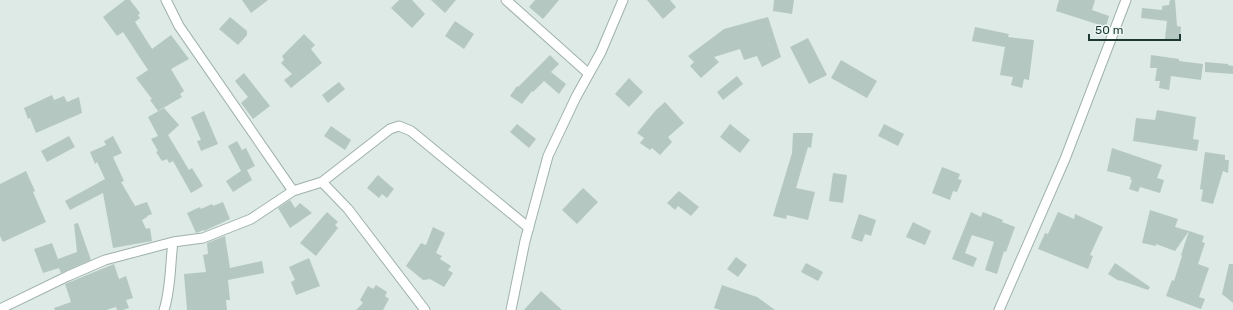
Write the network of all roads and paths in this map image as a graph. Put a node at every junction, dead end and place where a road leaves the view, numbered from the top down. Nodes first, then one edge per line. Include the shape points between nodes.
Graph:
1 (166, 0) edge
2 (506, 0) edge
3 (623, 0) edge
4 (1126, 0) edge
5 (589, 74) junction
6 (322, 182) junction
7 (293, 191) junction
8 (529, 228) junction
9 (173, 242) junction
10 (0, 309) edge
11 (164, 310) edge
12 (425, 310) edge
13 (511, 310) edge
14 (999, 310) edge

1 - 7 street via 179,26
2 - 5 street
3 - 5 street
4 - 14 street via 1064,159
5 - 8 street via 548,156
6 - 7 street
6 - 8 street via 390,129 399,126 411,131
6 - 12 street via 348,209
7 - 9 street via 251,219 203,238
8 - 13 street
9 - 10 street via 105,260
9 - 11 street via 169,293

